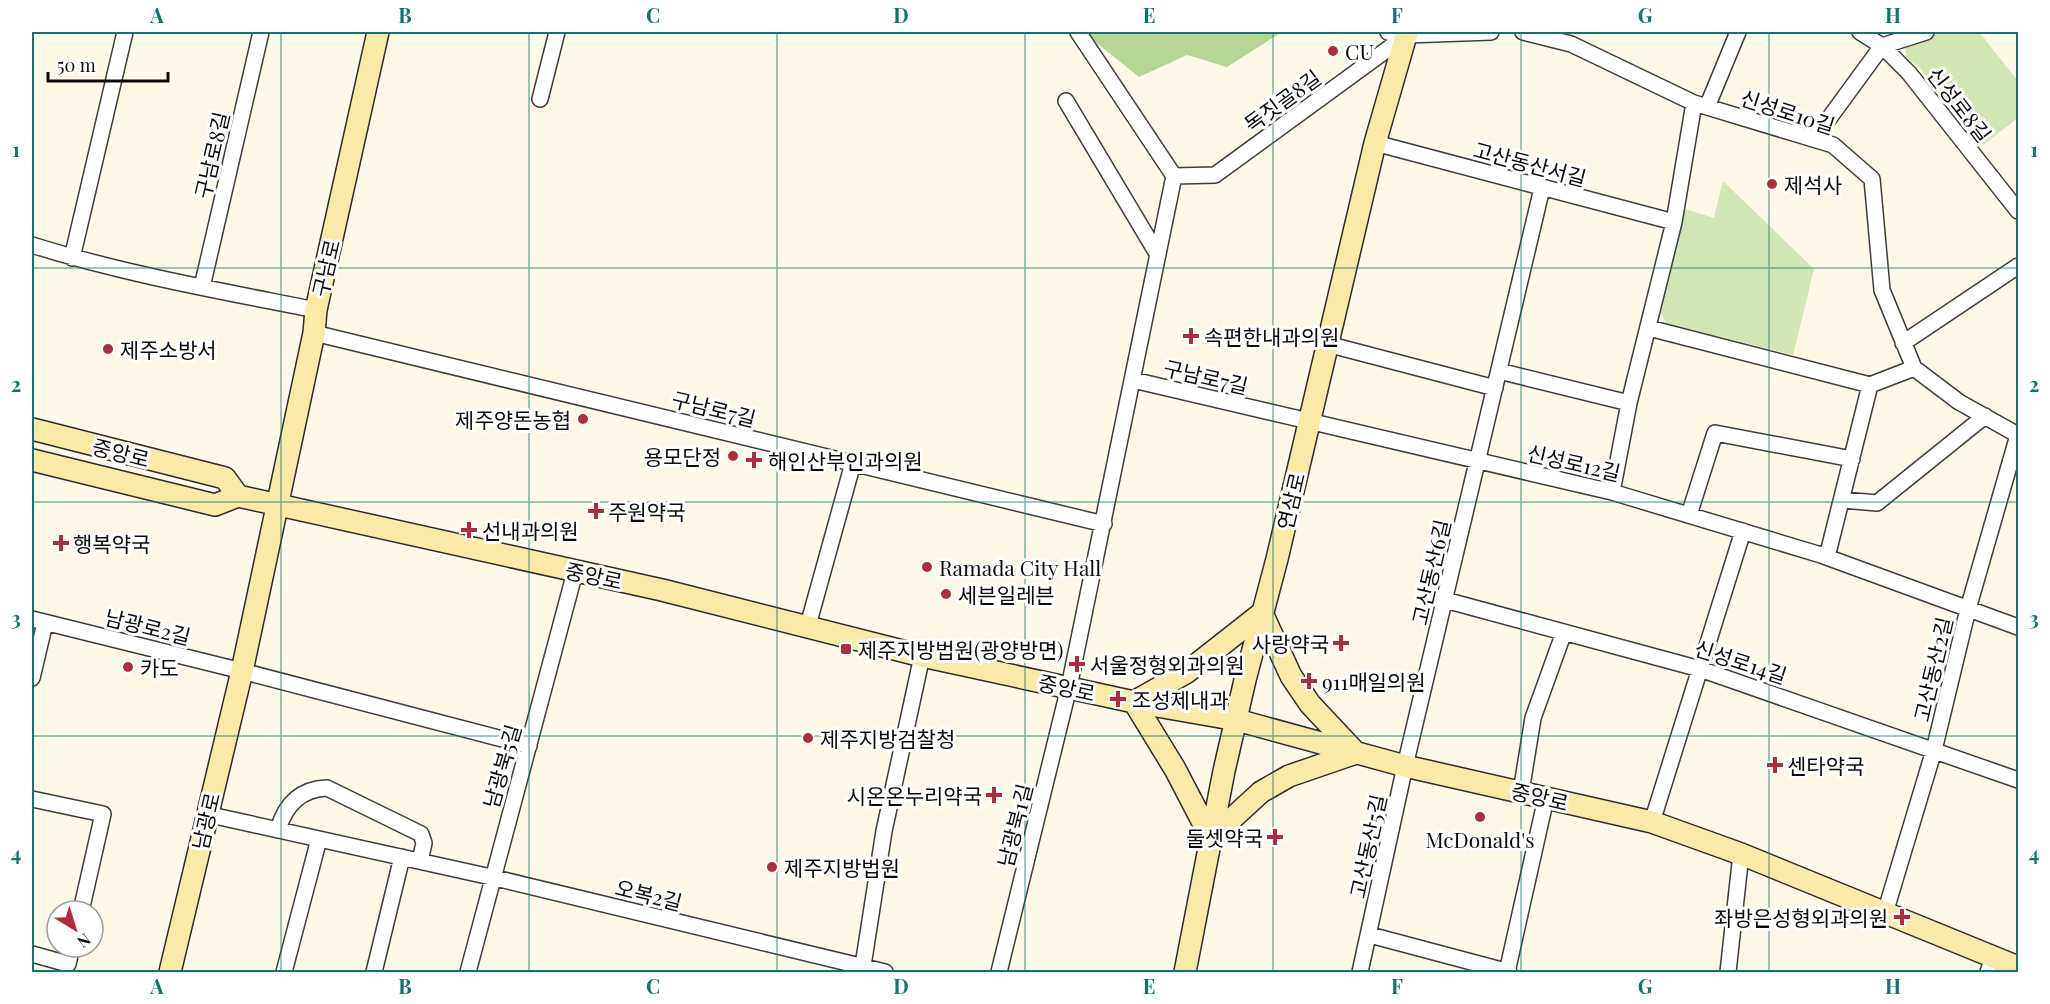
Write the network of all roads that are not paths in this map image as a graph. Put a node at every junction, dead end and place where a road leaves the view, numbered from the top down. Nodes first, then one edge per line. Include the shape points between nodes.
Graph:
1 (125, 32) edge
2 (261, 32) edge
3 (378, 32) edge
4 (557, 32) edge
5 (1078, 32) edge
6 (1491, 32) edge
7 (1523, 32) edge
8 (1738, 32) edge
9 (1860, 32) edge
10 (1926, 32) edge
11 (1401, 33) edge
12 (1905, 34) edge
13 (1574, 38) edge
14 (1882, 46) junction
15 (540, 99) dead end
16 (1066, 101) dead end
17 (1701, 105) junction
18 (1814, 139) junction
19 (1375, 143) junction
20 (1174, 176) junction
21 (1542, 188) junction
22 (2019, 211) edge
23 (1674, 222) junction
24 (32, 245) edge
25 (1158, 255) junction
26 (72, 258) junction
27 (2019, 266) edge
28 (202, 287) junction
29 (316, 310) junction
30 (1649, 328) junction
31 (314, 333) junction
32 (1327, 344) junction
33 (1903, 344) junction
34 (1914, 368) junction
35 (1499, 371) junction
36 (1133, 380) junction
37 (1870, 385) junction
38 (1495, 388) junction
39 (1629, 403) junction
40 (1985, 416) junction
41 (1308, 421) junction
42 (32, 429) edge
43 (2018, 435) edge
44 (1852, 459) junction
45 (32, 460) edge
46 (1478, 461) junction
47 (854, 463) junction
48 (1612, 492) junction
49 (238, 496) junction
50 (1843, 500) junction
51 (278, 506) junction
52 (1689, 515) junction
53 (1104, 524) junction
54 (1743, 531) junction
55 (1827, 556) junction
56 (575, 572) junction
57 (1445, 600) junction
58 (1968, 609) junction
59 (1262, 613) junction
60 (38, 621) edge
61 (2019, 627) edge
62 (807, 629) junction
63 (1564, 632) junction
64 (922, 656) junction
65 (1700, 669) junction
66 (242, 671) junction
67 (32, 678) edge
68 (1069, 687) junction
69 (1134, 702) junction
70 (1237, 720) junction
71 (529, 746) junction
72 (1934, 750) junction
73 (1356, 753) junction
74 (1405, 766) junction
75 (2019, 780) edge
76 (1521, 792) junction
77 (1546, 798) junction
78 (32, 799) edge
79 (206, 814) junction
80 (1653, 822) junction
81 (278, 830) junction
82 (1211, 838) junction
83 (319, 839) junction
84 (1741, 855) junction
85 (402, 857) junction
86 (420, 861) junction
87 (491, 877) junction
88 (84, 899) edge
89 (1885, 913) junction
90 (1370, 935) junction
91 (50, 959) edge
92 (69, 959) edge
93 (1990, 965) edge
94 (2019, 967) edge
95 (863, 970) edge
96 (170, 972) edge
97 (284, 972) edge
98 (374, 972) edge
99 (468, 972) edge
100 (885, 972) edge
101 (999, 972) edge
102 (1185, 972) edge
103 (1360, 972) edge
104 (1508, 972) edge
105 (1728, 972) edge

1 - 26 street
2 - 28 street, 구남로8길
3 - 29 main road, 구남로
4 - 15 street
5 - 20 street
6 - 11 street
7 - 13 street, 신성로10길
8 - 17 street
9 - 14 street, 신성로8길
10 - 12 street
11 - 19 main road, 연삼로
11 - 20 street, 독짓골8길 via 1215,175
12 - 14 street
13 - 17 street, 신성로10길
14 - 18 street
14 - 22 street, 신성로8길
16 - 25 street
17 - 18 street, 신성로10길
17 - 23 street
18 - 33 street, 신성로10길 via 1833,145 1872,179 1882,290
19 - 21 street, 고산동산서길
19 - 32 main road, 연삼로
20 - 25 street
21 - 23 street, 고산동산서길
21 - 35 street, 고산동산6길
23 - 30 street
24 - 26 street
25 - 36 street
26 - 28 street
27 - 33 street
28 - 29 street
29 - 31 main road, 구남로
30 - 37 street
30 - 39 street
31 - 47 street, 구남로7길
31 - 51 main road, 구남로
32 - 38 street
32 - 41 main road, 연삼로
33 - 34 street, 신성로10길
34 - 37 street
34 - 40 street, 신성로10길
35 - 38 street, 고산동산6길
35 - 39 street
36 - 41 street, 구남로7길
36 - 53 street, 구남로7길
37 - 44 street
38 - 46 street, 고산동산6길
39 - 48 street
40 - 43 street, 신성로10길
40 - 50 street via 1877,503
41 - 46 street, 신성로12길
41 - 59 main road, 연삼로
42 - 49 main road, 중앙로 via 225,478
43 - 58 street, 고산동산2길
44 - 50 street
44 - 52 street via 1715,433
45 - 49 main road, 중앙로 via 215,506
46 - 48 street, 신성로12길
46 - 57 street, 고산동산6길
47 - 53 street, 구남로7길
47 - 62 street
48 - 52 street, 신성로12길
49 - 51 main road, 중앙로
50 - 55 street
51 - 56 main road, 중앙로
51 - 66 main road, 남광로
52 - 54 street, 신성로12길
53 - 68 street, 구남로7길
54 - 55 street, 신성로12길
54 - 65 street
55 - 58 street, 신성로12길
56 - 62 main road, 중앙로 via 662,590
56 - 71 street, 남광북5길
57 - 63 street, 신성로14길
57 - 74 street, 고산동산6길
58 - 61 street, 신성로12길
58 - 72 street, 고산동산2길
59 - 69 main road via 1187,672
59 - 70 main road, 연삼로
59 - 73 main road via 1291,676 1310,704
60 - 66 street, 남광로2길
60 - 67 street, 남광로2길
62 - 64 main road, 중앙로
63 - 65 street, 신성로14길
63 - 76 street via 1533,718
64 - 68 main road, 중앙로
64 - 95 street via 884,831
65 - 72 street, 신성로14길
65 - 80 street
66 - 71 street
66 - 79 main road, 남광로
68 - 69 main road, 중앙로
68 - 101 street, 남광북1길
69 - 70 main road, 중앙로
69 - 82 main road
70 - 73 main road, 중앙로
70 - 82 main road, 연삼로
71 - 87 street, 남광북5길
72 - 75 street, 신성로14길
72 - 89 street, 고산동산2길
73 - 74 main road, 중앙로
73 - 82 main road via 1289,776 1261,792
74 - 76 main road, 중앙로
74 - 90 street, 고산동산5길
76 - 77 main road, 중앙로
77 - 80 main road, 중앙로
77 - 104 street
78 - 88 street via 103,814
79 - 81 street, 오복2길
79 - 96 main road, 남광로
80 - 84 main road, 중앙로
81 - 83 street, 오복2길
81 - 86 street via 282,814 292,801 315,789 327,788 421,834 424,843
82 - 102 main road, 연삼로
83 - 85 street, 오복2길
83 - 97 street
84 - 89 main road, 중앙로
84 - 105 street
85 - 86 street, 오복2길
85 - 98 street
86 - 87 street, 오복2길
87 - 95 street, 오복2길
87 - 99 street, 남광북5길
89 - 93 main road, 중앙로
90 - 103 street, 고산동산5길
90 - 104 street
91 - 92 street via 68,964
93 - 94 main road, 중앙로
95 - 100 street, 오복2길

